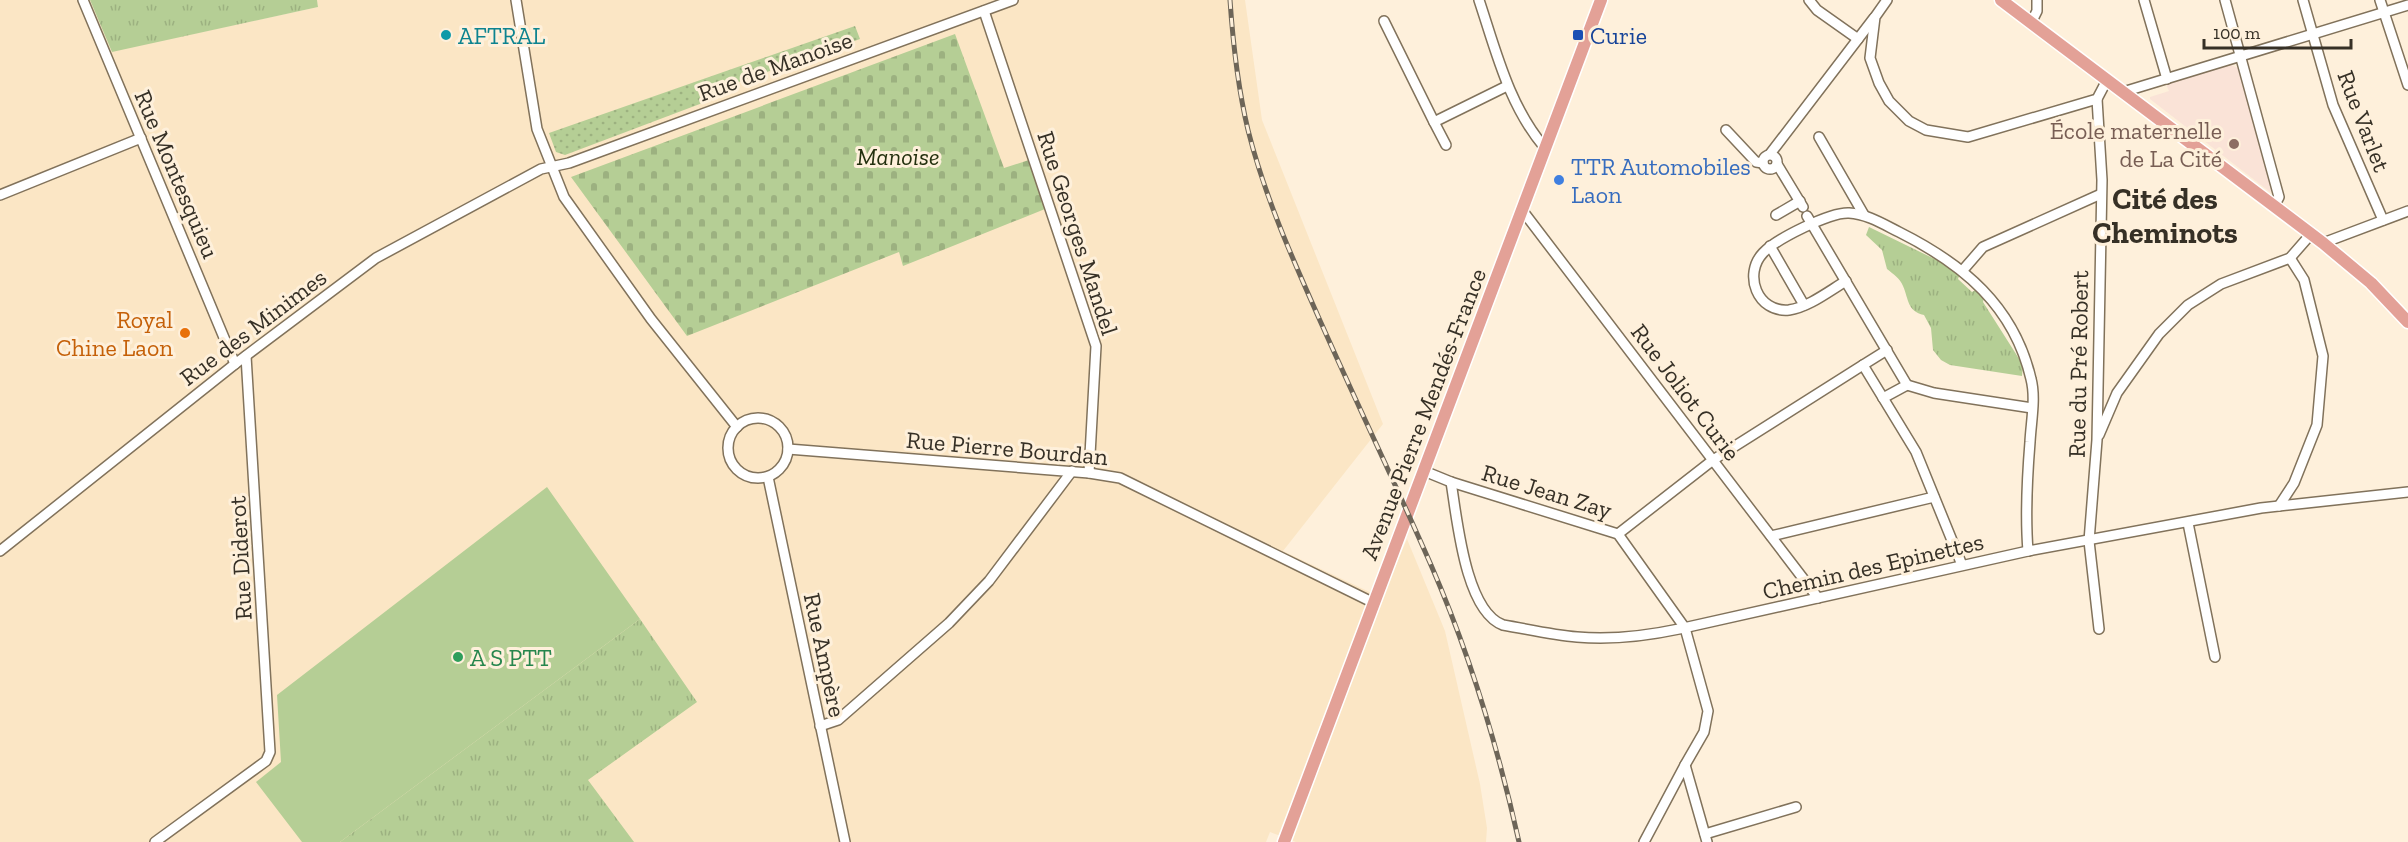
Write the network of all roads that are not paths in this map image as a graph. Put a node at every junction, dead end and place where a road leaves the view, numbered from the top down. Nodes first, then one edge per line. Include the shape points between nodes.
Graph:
1 (83, 0) edge
2 (516, 0) edge
3 (1013, 0) edge
4 (1479, 0) edge
5 (1601, 0) edge
6 (1809, 0) edge
7 (1887, 0) edge
8 (2001, 0) edge
9 (2037, 0) edge
10 (2144, 0) edge
11 (2225, 0) edge
12 (2303, 0) edge
13 (2380, 0) edge
14 (2408, 5) edge
15 (984, 10) junction
16 (2383, 13) junction
17 (1875, 17) junction
18 (1384, 21) dead end
19 (2031, 23) junction
20 (2312, 34) junction
21 (1858, 39) junction
22 (1851, 48) junction
23 (2240, 56) junction
24 (1870, 58) junction
25 (2167, 79) junction
26 (2107, 80) junction
27 (2408, 85) edge
28 (1507, 86) junction
29 (2123, 92) junction
30 (2097, 99) junction
31 (1434, 122) junction
32 (1726, 130) dead end
33 (1819, 137) dead end
34 (141, 138) junction
35 (1446, 145) dead end
36 (1545, 148) junction
37 (1770, 154) junction
38 (1763, 163) junction
39 (1778, 164) junction
40 (550, 167) junction
41 (2101, 194) junction
42 (0, 195) edge
43 (2274, 206) junction
44 (1522, 210) junction
45 (2408, 211) edge
46 (1806, 212) junction
47 (1776, 215) dead end
48 (1864, 215) junction
49 (2383, 220) junction
50 (2311, 234) junction
51 (2323, 243) junction
52 (1770, 246) junction
53 (2290, 258) junction
54 (1963, 270) junction
55 (1845, 281) junction
56 (1804, 305) junction
57 (2408, 322) edge
58 (1887, 350) junction
59 (246, 356) junction
60 (235, 364) junction
61 (1863, 365) junction
62 (1906, 386) junction
63 (1883, 398) junction
64 (2032, 408) junction
65 (737, 427) junction
66 (2097, 440) junction
67 (788, 449) junction
68 (1713, 460) junction
69 (1072, 471) junction
70 (1424, 471) junction
71 (1089, 473) junction
72 (768, 477) junction
73 (1452, 482) junction
74 (2408, 492) edge
75 (1935, 497) junction
76 (2279, 506) junction
77 (2188, 523) junction
78 (1618, 534) junction
79 (1770, 536) junction
80 (2089, 541) junction
81 (0, 551) edge
82 (2028, 551) junction
83 (1962, 565) junction
84 (1818, 598) junction
85 (1374, 603) junction
86 (1685, 628) junction
87 (2099, 629) dead end
88 (2216, 657) dead end
89 (820, 726) junction
90 (1685, 765) junction
91 (1796, 807) dead end
92 (1706, 838) edge
93 (155, 842) edge
94 (845, 842) edge
95 (1284, 842) edge
96 (1644, 842) edge

1 - 34 street, Rue Montesquieu
2 - 40 street via 537,129
3 - 15 street, Rue de Manoise
4 - 28 street
5 - 36 main road, Avenue Pierre Mendés-France
6 - 21 street
7 - 17 street
8 - 19 main road
9 - 19 street
10 - 25 street
11 - 23 street
12 - 20 street, Rue Varlet
13 - 16 street
14 - 16 street
15 - 40 street, Rue de Manoise
15 - 71 street, Rue Georges Mandel via 1096,346
16 - 20 street
16 - 27 street
17 - 21 street
17 - 24 street
18 - 31 street
19 - 26 main road
20 - 23 street
20 - 49 street, Rue Varlet via 2333,105
21 - 22 street
22 - 24 street
22 - 37 street
23 - 25 street
23 - 43 street via 2280,197
24 - 30 street via 1889,101 1909,121 1926,130 1968,137
25 - 29 street
26 - 29 main road
26 - 30 street
28 - 31 street
28 - 36 street via 1534,136
29 - 43 main road
30 - 41 street, Rue du Pré Robert
31 - 35 street
32 - 38 street via 1756,162
33 - 48 street
34 - 42 street
34 - 60 street, Rue Montesquieu
36 - 44 main road, Avenue Pierre Mendés-France
37 - 38 street
37 - 39 street
38 - 39 street via 1770,170
39 - 46 street
40 - 59 street, Rue des Minimes via 376,258
40 - 65 street via 564,197 638,300
41 - 54 street via 1983,247
41 - 66 street, Rue du Pré Robert
43 - 50 main road
44 - 68 street, Rue Joliot Curie
44 - 70 main road, Avenue Pierre Mendés-France
45 - 49 street
46 - 47 street
46 - 48 street via 1825,217 1839,213
46 - 52 street
46 - 55 street
48 - 54 street
49 - 51 street
50 - 51 main road
50 - 53 street
51 - 57 main road via 2371,283
52 - 56 street
52 - 56 street via 1755,265 1758,295 1776,309
53 - 66 street via 2221,284 2188,305 2159,334 2117,393
53 - 76 street via 2304,280 2323,356 2317,425 2294,483
54 - 64 street via 1987,292 2021,348 2032,382
55 - 56 street
55 - 58 street
58 - 61 street
58 - 62 street
59 - 60 street, Rue des Minimes
59 - 93 street, Rue Diderot via 270,752 266,761
60 - 81 street, Rue des Minimes
61 - 63 street
61 - 68 street
62 - 63 street
62 - 64 street
63 - 75 street via 1916,452
64 - 82 street via 2026,506
65 - 67 street via 753,419 770,421 783,432
65 - 72 street via 729,441 731,462 748,476
66 - 80 street, Rue du Pré Robert
67 - 69 street, Rue Pierre Bourdan
67 - 72 street via 781,468
68 - 78 street
68 - 79 street, Rue Joliot Curie
69 - 71 street, Rue Pierre Bourdan
69 - 89 street via 989,581 949,623 838,720
70 - 73 street, Rue Jean Zay
70 - 85 main road, Avenue Pierre Mendés-France
71 - 85 street, Rue Pierre Bourdan via 1120,478
72 - 89 street, Rue Ampère
73 - 78 street, Rue Jean Zay
73 - 86 street, Chemin des Epinettes via 1465,567 1485,614 1493,621 1577,637 1653,634
74 - 76 street, Chemin des Epinettes
75 - 79 street
75 - 83 street
76 - 77 street, Chemin des Epinettes
77 - 80 street, Chemin des Epinettes
77 - 88 street
78 - 86 street, Rue Jean Zay
79 - 84 street, Rue Joliot Curie
80 - 82 street, Chemin des Epinettes
80 - 87 street, Rue du Pré Robert
82 - 83 street, Chemin des Epinettes
83 - 84 street, Chemin des Epinettes
84 - 86 street, Chemin des Epinettes
85 - 95 main road, Avenue Pierre Mendés-France
86 - 90 street, Rue Jean Zay via 1708,711 1704,732
89 - 94 street, Rue Ampère
90 - 92 street
90 - 96 street, Rue Jean Zay
91 - 92 street

